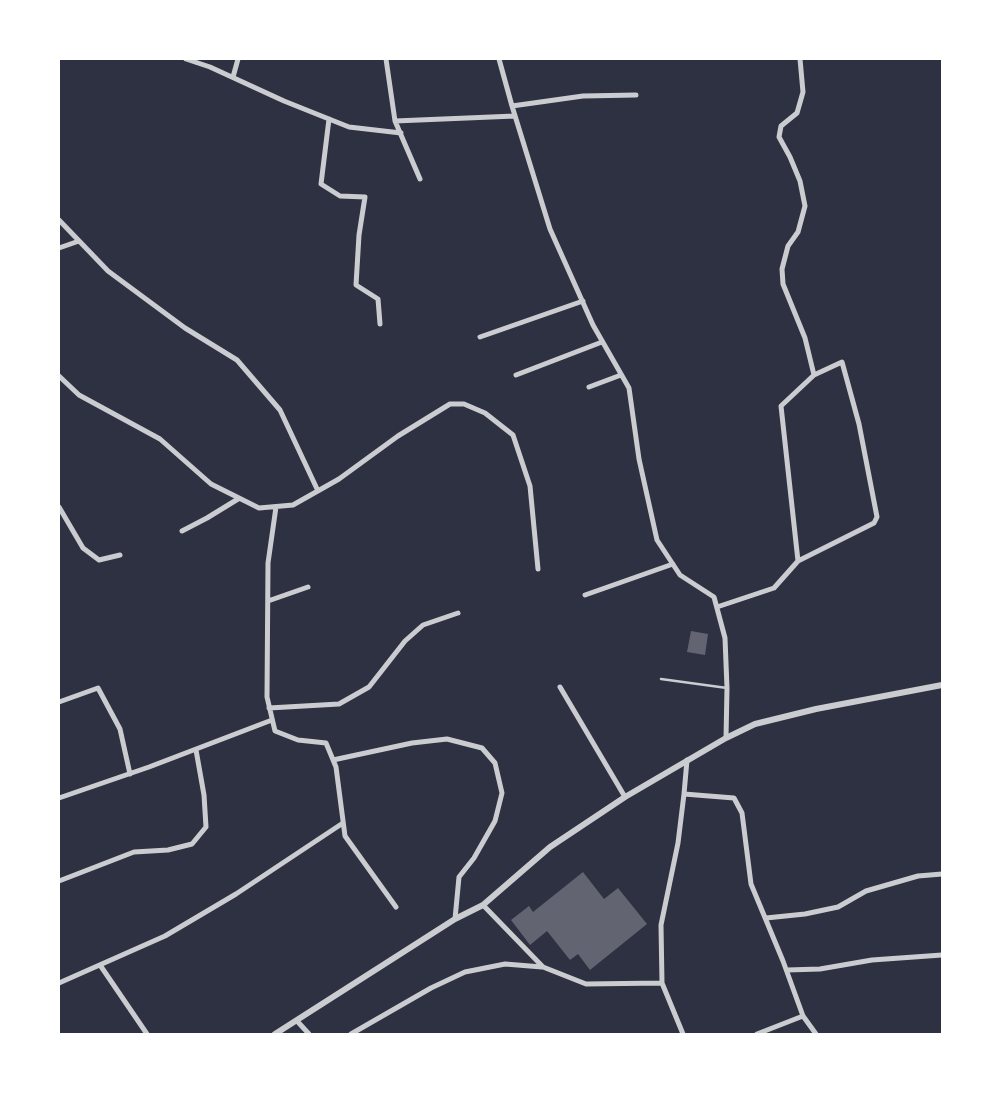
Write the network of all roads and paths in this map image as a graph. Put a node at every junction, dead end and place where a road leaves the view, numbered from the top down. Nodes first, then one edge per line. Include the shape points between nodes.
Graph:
1 (186, 59) edge
2 (238, 59) edge
3 (386, 59) edge
4 (499, 59) edge
5 (800, 59) edge
6 (233, 77) junction
7 (636, 96) dead end
8 (512, 106) junction
9 (514, 116) junction
10 (329, 119) junction
11 (396, 121) junction
12 (401, 133) junction
13 (420, 179) dead end
14 (59, 220) edge
15 (79, 241) junction
16 (59, 248) edge
17 (583, 301) junction
18 (380, 324) dead end
19 (480, 337) dead end
20 (602, 342) junction
21 (516, 375) dead end
22 (621, 375) junction
23 (814, 375) junction
24 (59, 376) edge
25 (590, 387) dead end
26 (318, 491) junction
27 (238, 499) junction
28 (59, 507) edge
29 (276, 507) junction
30 (182, 531) dead end
31 (120, 555) dead end
32 (798, 561) junction
33 (673, 564) junction
34 (538, 569) dead end
35 (308, 587) dead end
36 (585, 595) dead end
37 (268, 600) junction
38 (717, 607) junction
39 (458, 613) dead end
40 (661, 679) dead end
41 (942, 685) edge
42 (560, 687) dead end
43 (727, 688) junction
44 (59, 702) edge
45 (270, 708) junction
46 (272, 720) junction
47 (726, 738) junction
48 (196, 750) junction
49 (333, 760) junction
50 (687, 760) junction
51 (130, 774) junction
52 (684, 794) junction
53 (625, 796) junction
54 (59, 798) edge
55 (343, 823) junction
56 (942, 874) edge
57 (59, 882) edge
58 (483, 905) junction
59 (396, 907) dead end
60 (766, 918) junction
61 (455, 920) junction
62 (942, 955) edge
63 (100, 965) junction
64 (543, 967) junction
65 (787, 970) junction
66 (59, 983) edge
67 (662, 983) junction
68 (803, 1016) junction
69 (297, 1021) junction
70 (147, 1034) edge
71 (275, 1034) edge
72 (309, 1034) edge
73 (351, 1034) edge
74 (683, 1034) edge
75 (756, 1034) edge
76 (816, 1034) edge

1 - 6 street
2 - 6 street
3 - 11 street
4 - 8 street
5 - 23 street via 803,92 797,113 781,126 779,137 800,181 805,206 782,269 783,284 805,338
6 - 10 street
7 - 8 street via 583,96
8 - 9 street
9 - 11 street
9 - 17 street via 550,229
10 - 12 street via 349,127
10 - 18 street via 321,184 340,196 365,197 356,285 378,299
11 - 12 street
12 - 13 street
14 - 15 street
15 - 16 street
15 - 26 street via 115,276 185,328 237,360 280,410
17 - 19 street
17 - 20 street
20 - 21 street
20 - 22 street
22 - 25 street
22 - 33 street via 629,388 657,540
23 - 32 street via 780,406
23 - 32 street via 842,362 859,424 877,517 874,523
24 - 27 street via 79,394 160,439 211,484
26 - 29 street via 294,505
26 - 34 street via 450,404 464,404 485,413 513,435 530,486
27 - 29 street via 259,508
27 - 30 street
28 - 31 street via 82,548 99,560
29 - 37 street via 268,563
32 - 38 street via 774,588
33 - 36 street
33 - 38 street via 680,575 714,596
35 - 37 street
37 - 45 street via 267,698
38 - 43 street via 725,638
39 - 45 street via 423,626 405,641 369,687 339,704
40 - 43 lane
41 - 47 street via 816,709 755,724
42 - 53 street
43 - 47 street
44 - 51 street via 98,688 120,729
45 - 46 street
46 - 48 street
46 - 49 street via 275,731 298,740 326,743
47 - 50 street
48 - 51 street
48 - 57 street via 206,827 192,844 168,850 134,852
49 - 55 street
49 - 61 street via 412,742 447,740 482,748 495,763 502,793 496,821 459,877
50 - 52 street
50 - 53 street
51 - 54 street
52 - 60 street via 734,798 742,813 751,884
52 - 67 street via 678,843 661,925
53 - 58 street via 550,847
55 - 59 street via 345,836
55 - 63 street via 236,894 165,936
56 - 60 street via 918,876 866,891 838,907
58 - 61 street
58 - 64 street
60 - 65 street
61 - 69 street
62 - 65 street
63 - 66 street
63 - 70 street
64 - 67 street via 586,984
64 - 73 street via 505,964 465,972
65 - 68 street
67 - 74 street
68 - 75 street
68 - 76 street
69 - 71 street
69 - 72 street

